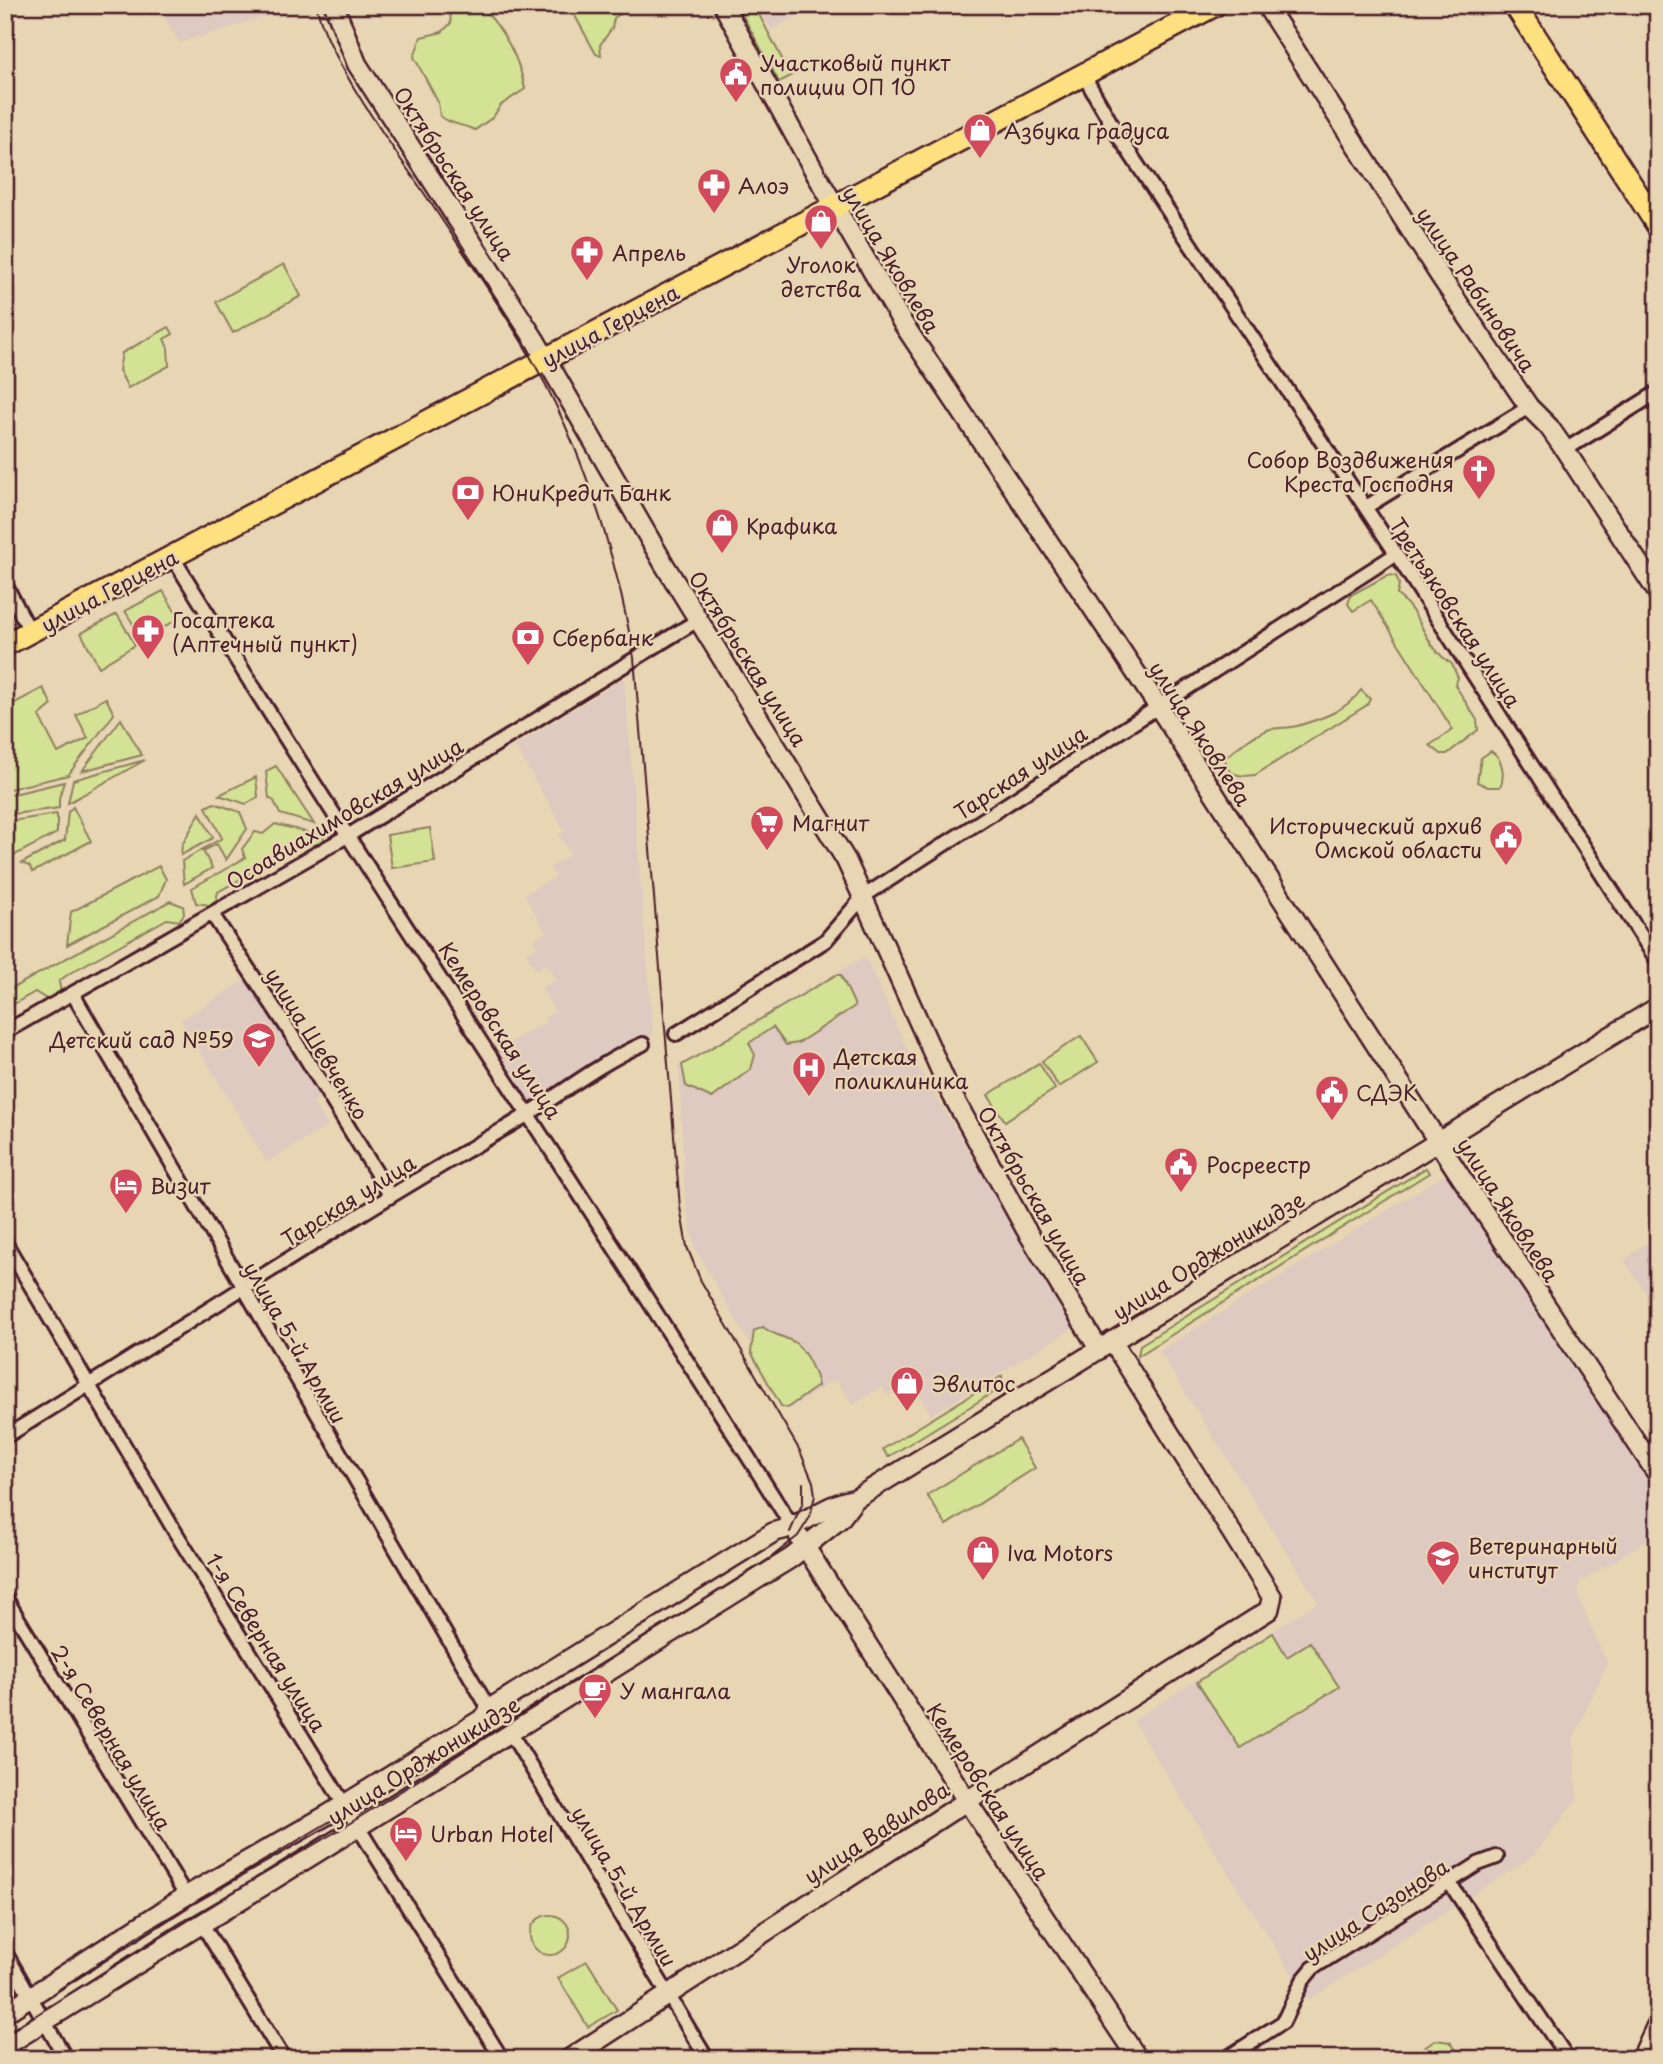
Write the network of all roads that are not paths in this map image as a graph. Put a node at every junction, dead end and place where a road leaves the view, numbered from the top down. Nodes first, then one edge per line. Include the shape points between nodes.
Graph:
1 (334, 5) edge
2 (723, 5) edge
3 (1215, 5) edge
4 (1266, 5) edge
5 (1515, 5) edge
6 (1083, 74) junction
7 (833, 205) junction
8 (1658, 226) edge
9 (547, 359) junction
10 (1658, 392) edge
11 (1529, 407) junction
12 (1565, 450) junction
13 (1366, 507) junction
14 (1396, 554) junction
15 (172, 556) junction
16 (5, 584) edge
17 (1658, 593) edge
18 (698, 620) junction
19 (30, 631) junction
20 (5, 645) edge
21 (1158, 706) junction
22 (349, 835) junction
23 (864, 896) junction
24 (212, 914) junction
25 (1658, 962) edge
26 (72, 994) junction
27 (1658, 1007) edge
28 (5, 1032) edge
29 (676, 1034) dead end
30 (643, 1044) dead end
31 (529, 1114) junction
32 (1438, 1142) junction
33 (390, 1195) junction
34 (5, 1242) edge
35 (243, 1288) junction
36 (1105, 1345) junction
37 (90, 1385) junction
38 (5, 1437) edge
39 (1658, 1475) edge
40 (855, 1499) junction
41 (793, 1528) junction
42 (805, 1547) junction
43 (5, 1597) edge
44 (1272, 1598) joint
45 (489, 1709) junction
46 (510, 1732) junction
47 (967, 1801) junction
48 (345, 1804) junction
49 (359, 1826) junction
50 (1497, 1857) dead end
51 (1449, 1882) junction
52 (186, 1896) junction
53 (202, 1924) junction
54 (5, 1952) edge
55 (668, 1995) junction
56 (32, 1996) junction
57 (5, 2013) edge
58 (46, 2021) junction
59 (1658, 2022) edge
60 (5, 2046) edge
61 (66, 2059) edge
62 (284, 2059) edge
63 (502, 2059) edge
64 (569, 2059) edge
65 (707, 2059) edge
66 (1138, 2059) edge
67 (1225, 2059) edge
68 (1568, 2059) edge
69 (1641, 2059) edge

1 - 9 street, Октябрьская улица via 357,64
2 - 7 street, улица Яковлева
3 - 6 main road, улица Герцена
4 - 11 street, улица Рабиновича
5 - 8 main road
6 - 7 main road, улица Герцена
6 - 13 street, Третьяковская улица via 1119,137
7 - 9 main road, улица Герцена
7 - 21 street, улица Яковлева via 921,351
9 - 15 main road, улица Герцена
9 - 18 street, Октябрьская улица
10 - 12 street
11 - 12 street, улица Рабиновича
11 - 13 street
12 - 17 street, улица Рабиновича
13 - 14 street, Третьяковская улица
14 - 21 street, Тарская улица
14 - 25 street, Третьяковская улица
15 - 19 main road, улица Герцена
15 - 22 street, Кемеровская улица
16 - 19 street
18 - 22 street, Осоавиахимовская улица
18 - 23 street, Октябрьская улица
19 - 20 main road, улица Герцена
21 - 23 street, Тарская улица
21 - 32 street, улица Яковлева
22 - 24 street, Осоавиахимовская улица
22 - 31 street, Кемеровская улица
23 - 29 street, Тарская улица via 825,942
23 - 36 street, Октябрьская улица via 892,969 949,1089 1025,1228
24 - 26 street, Осоавиахимовская улица
24 - 33 street, улица Шевченко
26 - 28 street, Осоавиахимовская улица
26 - 35 street, улица 5-й Армии
27 - 32 street, улица Орджоникидзе
30 - 31 street, Тарская улица
31 - 33 street, Тарская улица
31 - 41 street, Кемеровская улица
32 - 36 street, улица Орджоникидзе
32 - 39 street, улица Яковлева
33 - 35 street, Тарская улица
34 - 37 street, 1-я Северная улица
35 - 37 street, Тарская улица
35 - 45 street, улица 5-й Армии
36 - 40 street, улица Орджоникидзе
36 - 44 street, Октябрьская улица
37 - 38 street, Тарская улица
37 - 48 street, 1-я Северная улица via 174,1530
40 - 41 street, улица Орджоникидзе via 831,1504
40 - 42 street, улица Орджоникидзе via 844,1515
41 - 42 street, Кемеровская улица
41 - 45 street, улица Орджоникидзе via 774,1532
42 - 46 street, улица Орджоникидзе
42 - 47 street, Кемеровская улица
43 - 52 street, 2-я Северная улица
44 - 47 street, улица Вавилова via 1269,1610
45 - 48 street, улица Орджоникидзе via 487,1716
46 - 49 street, улица Орджоникидзе
46 - 55 street, улица 5-й Армии
47 - 55 street, улица Вавилова
47 - 66 street, Кемеровская улица
48 - 49 street, 1-я Северная улица
48 - 52 street, улица Орджоникидзе
49 - 53 street, улица Орджоникидзе
49 - 63 street, 1-я Северная улица
50 - 51 street, улица Сазонова
51 - 67 street, улица Сазонова via 1314,1968 1303,1980 1283,2022
51 - 68 street
52 - 56 street, улица Орджоникидзе
53 - 58 street, улица Орджоникидзе
53 - 62 street
54 - 56 street
55 - 64 street, улица Вавилова
55 - 65 street, улица 5-й Армии
56 - 57 street, улица Орджоникидзе
56 - 58 street
58 - 60 street, улица Орджоникидзе
58 - 61 street
59 - 69 street

